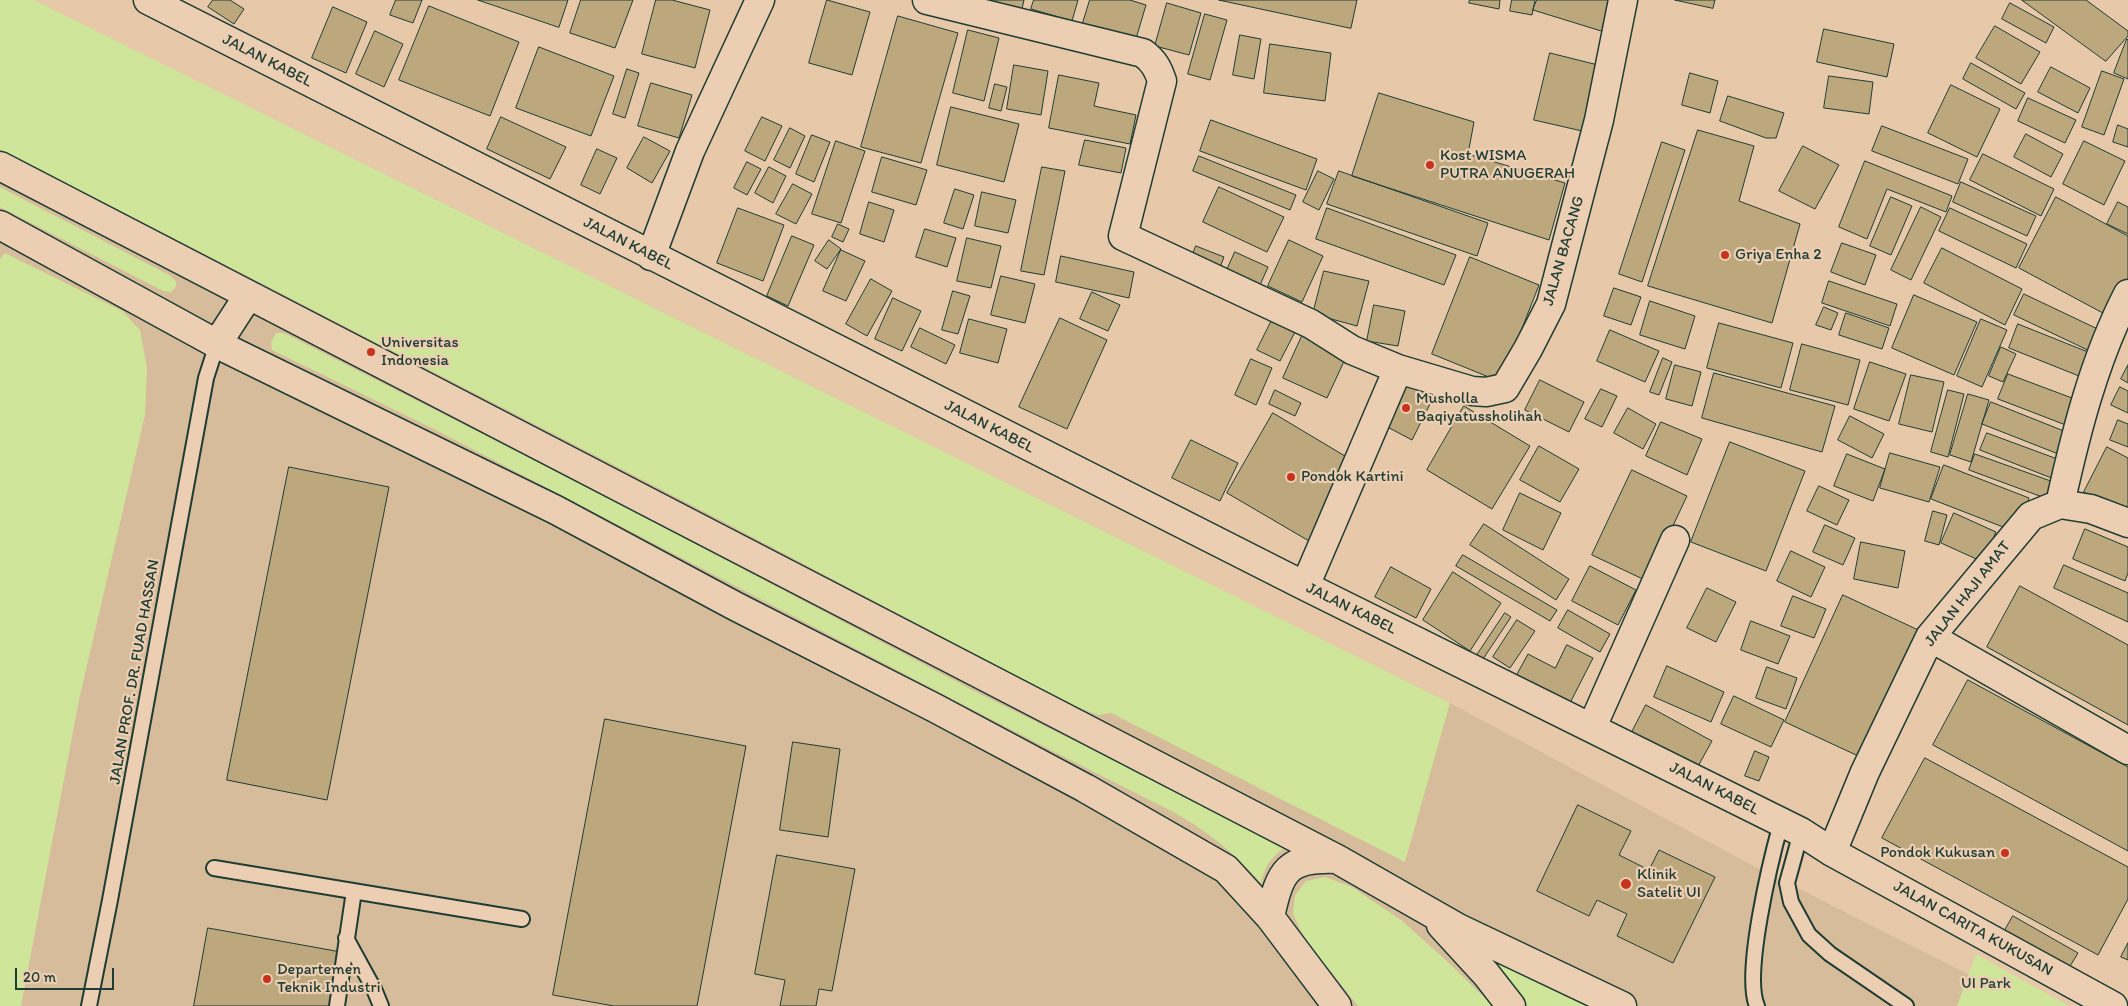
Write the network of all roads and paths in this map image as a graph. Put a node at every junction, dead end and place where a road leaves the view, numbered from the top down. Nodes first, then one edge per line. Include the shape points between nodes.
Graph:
1 (148, 0) edge
2 (927, 0) edge
3 (1623, 0) edge
4 (754, 2) edge
5 (0, 166) edge
6 (0, 225) edge
7 (651, 256) junction
8 (2128, 294) edge
9 (248, 296) junction
10 (217, 344) junction
11 (1398, 369) junction
12 (2060, 504) junction
13 (2128, 523) edge
14 (1675, 540) dead end
15 (1305, 586) junction
16 (1930, 637) junction
17 (1592, 727) junction
18 (2128, 750) edge
19 (1793, 833) junction
20 (1832, 852) junction
21 (1337, 860) junction
22 (214, 868) dead end
23 (354, 891) junction
24 (1429, 911) junction
25 (1270, 917) junction
26 (522, 919) dead end
27 (346, 938) junction
28 (89, 1006) edge
29 (337, 1006) edge
30 (381, 1006) edge
31 (1337, 1006) edge
32 (1511, 1006) edge
33 (1622, 1006) edge
34 (1757, 1006) edge
35 (1906, 1006) edge
36 (2113, 1006) edge

1 - 7 street, JALAN KABEL
2 - 11 street via 1150,58 1158,67 1162,81 1123,236 1311,324 1352,350
3 - 11 street, JALAN BACANG via 1599,120 1551,304 1505,388 1472,391
4 - 7 street via 690,151
5 - 9 street
6 - 10 street
7 - 15 street, JALAN KABEL
8 - 12 street via 2110,330 2079,422
9 - 10 street
9 - 21 street
10 - 25 street via 556,510 1085,788 1226,869
10 - 28 lane, JALAN PROF. DR. FUAD HASSAN via 206,378
11 - 15 street
12 - 13 street via 2092,509
12 - 16 street, JALAN HAJI AMAT via 2031,516
14 - 17 street
15 - 17 street, JALAN KABEL
16 - 18 street
16 - 20 street, JALAN HAJI AMAT via 1865,772
17 - 19 street, JALAN KABEL
19 - 20 street, JALAN KABEL
19 - 34 lane via 1761,910 1754,971
19 - 35 lane via 1787,883 1791,902 1809,935 1830,954
20 - 36 street, JALAN CARITA KUKUSAN
21 - 24 street
21 - 25 street via 1315,858 1296,863 1278,884
22 - 23 lane
23 - 26 lane
23 - 27 lane
24 - 32 street
24 - 33 street
25 - 31 street
27 - 29 lane
27 - 30 lane

